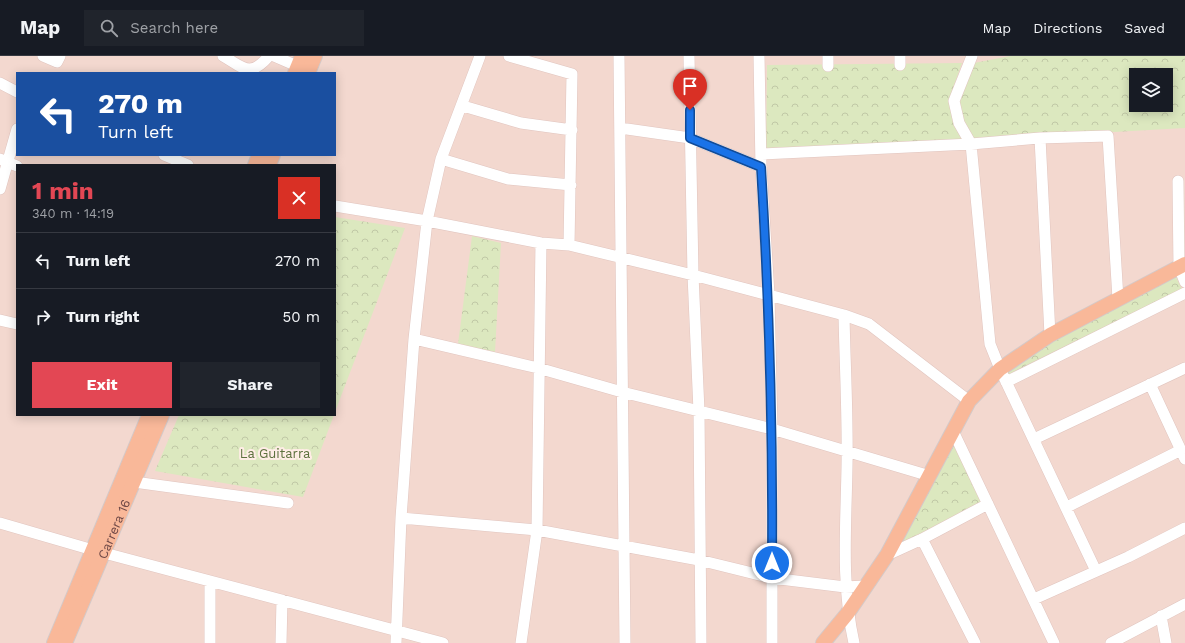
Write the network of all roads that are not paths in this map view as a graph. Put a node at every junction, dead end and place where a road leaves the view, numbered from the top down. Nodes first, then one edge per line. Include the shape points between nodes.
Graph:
1 (43, 56) edge
2 (60, 56) edge
3 (223, 56) edge
4 (269, 56) edge
5 (274, 56) edge
6 (315, 56) edge
7 (480, 56) edge
8 (509, 56) edge
9 (619, 56) edge
10 (689, 56) edge
11 (759, 56) edge
12 (972, 56) edge
13 (302, 68) edge
14 (0, 82) edge
15 (16, 91) edge
16 (463, 106) junction
17 (620, 128) junction
18 (572, 130) junction
19 (16, 133) edge
20 (690, 138) junction
21 (1040, 138) junction
22 (971, 144) junction
23 (761, 154) junction
24 (166, 156) edge
25 (441, 159) junction
26 (9, 162) edge
27 (186, 164) edge
28 (761, 167) junction
29 (1178, 181) dead end
30 (571, 185) junction
31 (0, 189) edge
32 (336, 206) edge
33 (427, 220) junction
34 (541, 243) junction
35 (570, 245) junction
36 (621, 258) junction
37 (1182, 265) edge
38 (693, 275) junction
39 (1185, 282) edge
40 (1185, 293) edge
41 (769, 294) junction
42 (1118, 299) junction
43 (844, 315) junction
44 (0, 320) edge
45 (16, 324) edge
46 (1050, 336) junction
47 (414, 339) junction
48 (538, 368) junction
49 (1185, 368) edge
50 (1000, 369) junction
51 (1006, 382) junction
52 (1150, 384) junction
53 (622, 392) junction
54 (970, 402) junction
55 (699, 411) junction
56 (149, 416) edge
57 (162, 416) edge
58 (772, 430) junction
59 (954, 433) junction
60 (1034, 439) junction
61 (847, 450) junction
62 (1183, 455) edge
63 (930, 476) junction
64 (134, 482) junction
65 (288, 503) dead end
66 (988, 504) junction
67 (1067, 507) junction
68 (401, 518) junction
69 (0, 522) edge
70 (1185, 528) edge
71 (537, 530) junction
72 (922, 539) junction
73 (623, 546) junction
74 (99, 551) junction
75 (887, 554) junction
76 (699, 560) junction
77 (1096, 571) junction
78 (772, 578) junction
79 (210, 581) junction
80 (865, 586) junction
81 (845, 587) junction
82 (1034, 599) junction
83 (282, 600) junction
84 (1185, 604) edge
85 (847, 614) junction
86 (1161, 616) junction
87 (396, 631) junction
88 (54, 643) edge
89 (65, 643) edge
90 (210, 643) edge
91 (281, 643) edge
92 (396, 643) edge
93 (443, 643) edge
94 (521, 643) edge
95 (625, 643) edge
96 (701, 643) edge
97 (772, 643) edge
98 (823, 643) edge
99 (854, 643) edge
100 (975, 643) edge
101 (1054, 643) edge
102 (1111, 643) edge
103 (1166, 643) edge

1 - 2 street via 57,62
3 - 4 street via 246,69 254,70
5 - 13 street
6 - 13 main road
7 - 16 street
8 - 18 street via 572,74
9 - 17 street
10 - 20 street
11 - 23 street
12 - 22 street via 954,101 959,124
14 - 15 street
16 - 18 street via 521,123
16 - 25 street
17 - 20 street
17 - 36 street
18 - 30 street
19 - 26 street
20 - 28 street
20 - 38 street
21 - 22 street
21 - 42 street via 1108,136
21 - 46 street
22 - 23 street
22 - 50 street via 990,344
23 - 28 street
24 - 27 street
25 - 30 street via 508,179
25 - 33 street
26 - 31 street
28 - 41 street
29 - 37 street
30 - 35 street
32 - 33 street
33 - 34 street
33 - 47 street
34 - 35 street
34 - 48 street
35 - 36 street
36 - 38 street
36 - 53 street
37 - 39 street
37 - 42 main road
38 - 41 street
38 - 55 street
40 - 51 street
41 - 43 street
41 - 58 street
42 - 46 main road
43 - 54 street via 868,324
43 - 61 street
44 - 45 street
46 - 50 main road
47 - 48 street
47 - 68 street
48 - 53 street
48 - 71 street
49 - 52 street
50 - 51 street
50 - 54 main road
51 - 60 street
52 - 60 street
52 - 62 street
53 - 55 street
53 - 73 street
54 - 59 main road
55 - 58 street
55 - 76 street
56 - 74 main road, Carrera 16
57 - 64 main road, Carrera 16
58 - 61 street
58 - 78 street
59 - 63 main road
59 - 66 street
60 - 67 street
61 - 63 street
61 - 81 street
62 - 67 street
63 - 75 main road
64 - 65 street
64 - 74 main road, Carrera 16
66 - 72 street
66 - 82 street
67 - 77 street
68 - 71 street
68 - 87 street
69 - 74 street
70 - 77 street
71 - 73 street
71 - 94 street
72 - 75 street
72 - 100 street
73 - 76 street
73 - 95 street
74 - 79 street
74 - 88 main road, Carrera 16
74 - 89 main road, Carrera 16
75 - 80 main road
76 - 78 street
76 - 96 street
77 - 82 street
78 - 81 street
78 - 97 street
79 - 83 street
79 - 90 street
80 - 81 street
80 - 85 main road
81 - 85 street
82 - 101 street
83 - 87 street
83 - 91 street
84 - 86 street
85 - 98 main road
85 - 99 street
86 - 102 street
86 - 103 street
87 - 92 street
87 - 93 street

